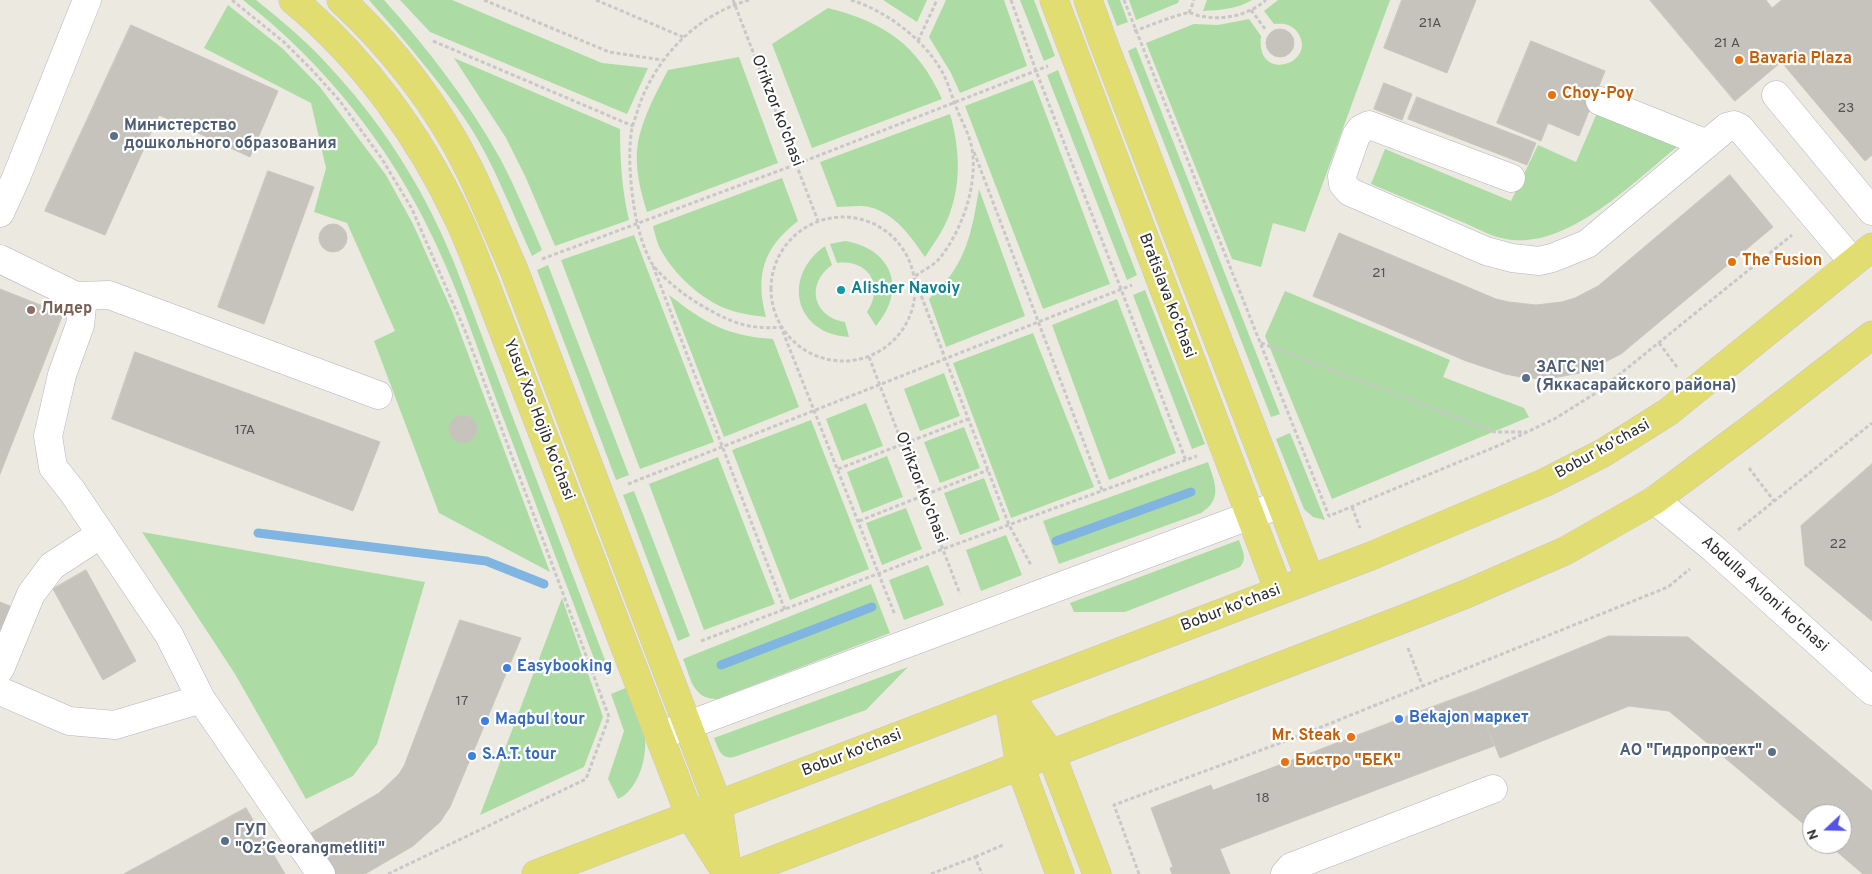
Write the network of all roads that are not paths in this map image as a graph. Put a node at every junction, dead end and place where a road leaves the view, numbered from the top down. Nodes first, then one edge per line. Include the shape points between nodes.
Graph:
1 (87, 0) edge
2 (293, 0) edge
3 (341, 0) edge
4 (1054, 0) edge
5 (1088, 0) edge
6 (1776, 95) dead end
7 (1600, 101) dead end
8 (1707, 144) junction
9 (1511, 178) dead end
10 (1872, 211) edge
11 (0, 213) edge
12 (1863, 254) edge
13 (0, 259) edge
14 (76, 296) junction
15 (1872, 335) edge
16 (378, 395) dead end
17 (1655, 500) junction
18 (1281, 504) junction
19 (1251, 515) junction
20 (101, 534) junction
21 (1310, 579) junction
22 (1279, 591) junction
23 (0, 669) edge
24 (0, 691) edge
25 (1872, 691) edge
26 (1008, 694) junction
27 (201, 699) junction
28 (687, 726) junction
29 (659, 736) junction
30 (1050, 754) junction
31 (1020, 766) junction
32 (1493, 789) dead end
33 (718, 805) junction
34 (690, 816) junction
35 (321, 874) edge
36 (536, 874) edge
37 (727, 874) edge
38 (737, 874) edge
39 (1060, 874) edge
40 (1097, 874) edge
41 (1285, 874) edge

1 - 11 street
2 - 29 main road, Yusuf Xos Hojib ko'chasi via 346,51 389,104 413,138 458,217
3 - 28 main road, Yusuf Xos Hojib ko'chasi via 394,55 435,112 468,168 514,270
4 - 19 main road, Bratislava ko'chasi
5 - 18 main road, Bratislava ko'chasi
6 - 10 street
7 - 8 street
8 - 9 street via 1587,244 1539,261 1486,251 1350,192 1343,184 1342,176 1356,136 1369,125
8 - 12 street via 1727,127 1734,125 1740,128 1815,216
12 - 21 main road, Bobur ko'chasi via 1668,412 1612,448 1522,493
13 - 14 street
14 - 16 street via 109,295
14 - 20 street via 82,307 80,325 62,375 48,436 53,467
15 - 17 main road
17 - 25 street, Abdulla Avloni ko'chasi
17 - 30 main road via 1565,551 1466,594
18 - 19 street
18 - 21 main road, Bratislava ko'chasi
19 - 22 main road, Bratislava ko'chasi
19 - 28 street
20 - 23 street via 52,566 36,587
20 - 27 street via 169,635
21 - 22 main road, Bobur ko'chasi
22 - 26 main road, Bobur ko'chasi
24 - 27 street via 69,721 115,725
26 - 30 main road
26 - 31 main road
26 - 33 main road, Bobur ko'chasi
27 - 35 street
28 - 29 street
28 - 33 main road, Yusuf Xos Hojib ko'chasi
29 - 34 main road, Yusuf Xos Hojib ko'chasi
30 - 31 main road
30 - 40 main road
31 - 38 main road
31 - 39 main road
32 - 41 street via 1291,867
33 - 34 main road, Bobur ko'chasi
33 - 37 main road, Yusuf Xos Hojib ko'chasi
34 - 36 main road, Bobur ko'chasi
34 - 37 main road, Yusuf Xos Hojib ko'chasi

